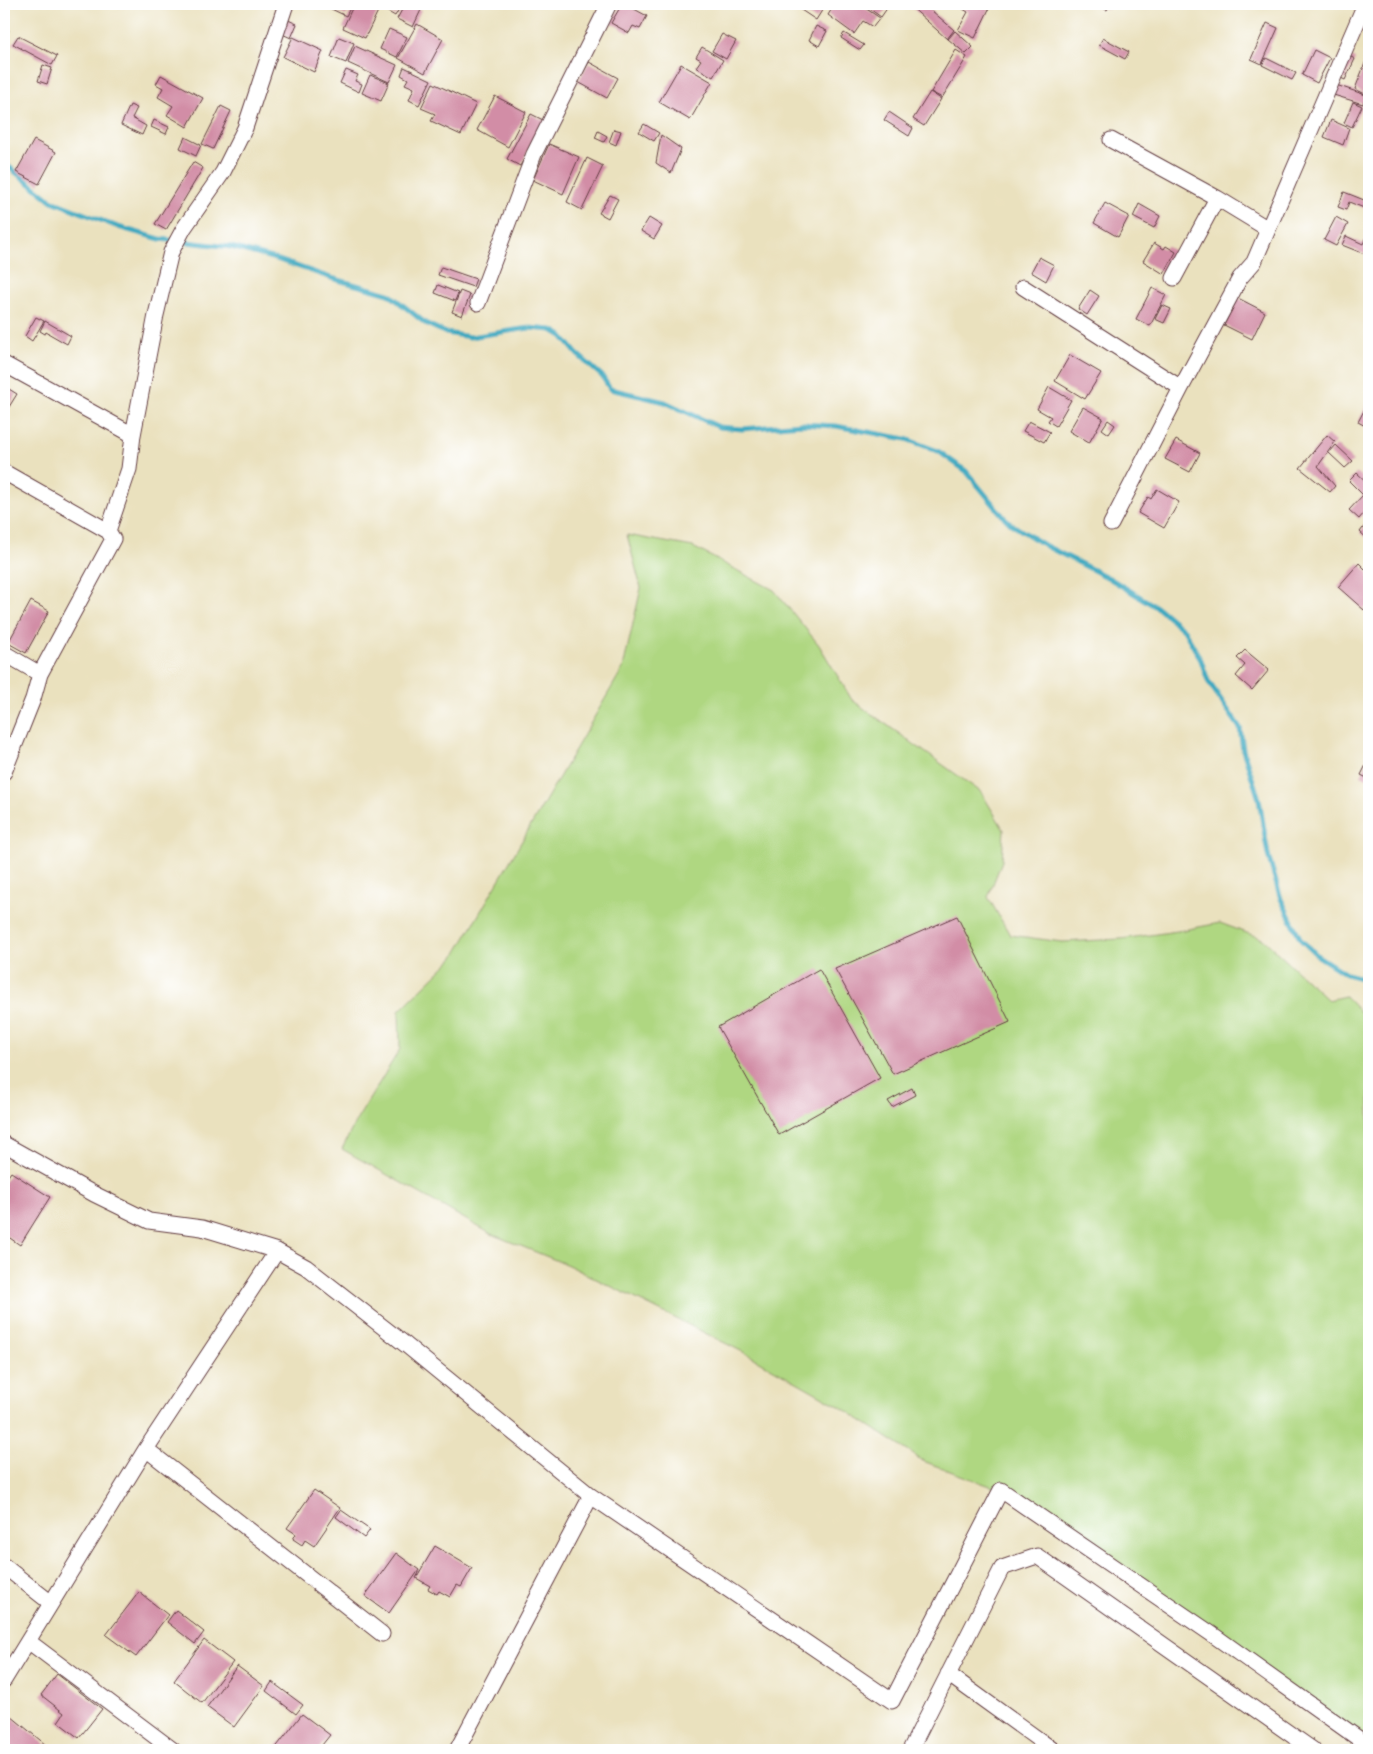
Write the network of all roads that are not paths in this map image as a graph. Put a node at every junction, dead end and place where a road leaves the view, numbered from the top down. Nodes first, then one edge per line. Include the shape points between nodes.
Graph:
1 (286, 4) edge
2 (609, 4) edge
3 (1365, 4) edge
4 (1111, 140) dead end
5 (1217, 198) junction
6 (1268, 229) junction
7 (1174, 278) dead end
8 (1023, 287) dead end
9 (478, 303) dead end
10 (4, 364) edge
11 (1180, 388) junction
12 (133, 435) junction
13 (4, 472) edge
14 (1111, 524) dead end
15 (108, 531) junction
16 (4, 653) edge
17 (40, 674) junction
18 (4, 772) edge
19 (4, 1144) edge
20 (276, 1251) junction
21 (146, 1449) junction
22 (591, 1496) junction
23 (4, 1566) edge
24 (51, 1603) junction
25 (382, 1634) dead end
26 (28, 1640) junction
27 (948, 1674) junction
28 (4, 1680) edge
29 (1369, 1746) edge
30 (174, 1750) edge
31 (458, 1750) edge
32 (910, 1750) edge
33 (1053, 1750) edge
34 (1313, 1750) edge

1 - 12 street via 245,128 223,172 171,252
2 - 9 street via 534,154
3 - 6 street
4 - 5 street
5 - 6 street
5 - 7 street
6 - 11 street via 1254,262 1240,278
8 - 11 street
10 - 12 street
11 - 14 street
12 - 15 street via 129,469
13 - 15 street
15 - 17 street via 113,540
16 - 17 street
17 - 18 street
19 - 20 street via 149,1222 202,1228
20 - 21 street
20 - 22 street via 306,1267
21 - 24 street
21 - 25 street
22 - 29 street via 892,1701 1002,1490
22 - 31 street
23 - 24 street
24 - 26 street
26 - 28 street
26 - 30 street
27 - 32 street
27 - 33 street
27 - 34 street via 1002,1568 1037,1556

